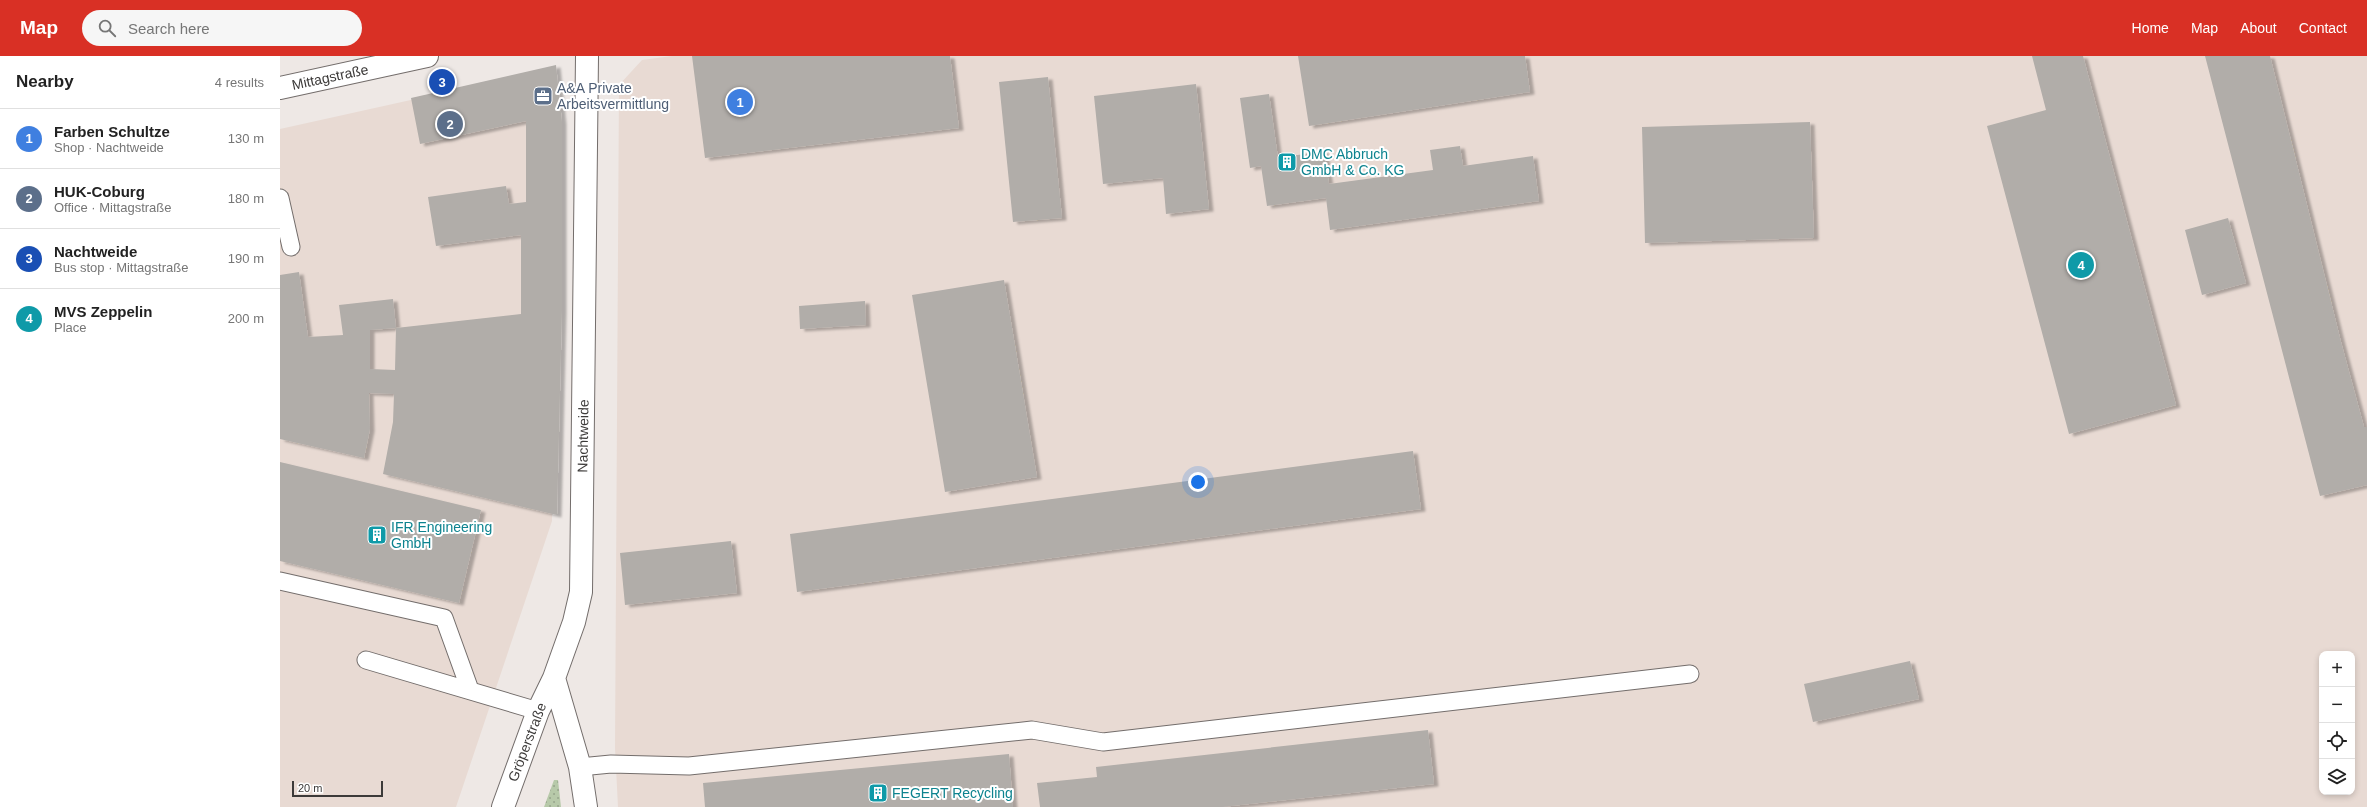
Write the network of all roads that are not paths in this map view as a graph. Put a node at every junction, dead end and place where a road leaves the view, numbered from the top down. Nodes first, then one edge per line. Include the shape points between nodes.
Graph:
1 (427, 56) edge
2 (587, 56) edge
3 (375, 62) edge
4 (280, 88) edge
5 (280, 198) edge
6 (290, 247) dead end
7 (280, 581) edge
8 (366, 660) dead end
9 (1690, 674) dead end
10 (554, 678) junction
11 (470, 690) junction
12 (538, 711) junction
13 (580, 768) junction
14 (503, 807) edge
15 (586, 807) edge

1 - 3 street, Mittagstraße
2 - 10 street, Nachtweide via 581,592 574,622
3 - 4 street, Mittagstraße
5 - 6 lane
7 - 11 lane via 444,618
8 - 11 lane
9 - 13 lane via 1103,742 1032,730 689,766 611,764
10 - 12 street, Gröperstraße
10 - 13 street
11 - 12 lane
12 - 14 street, Gröperstraße
13 - 15 street

